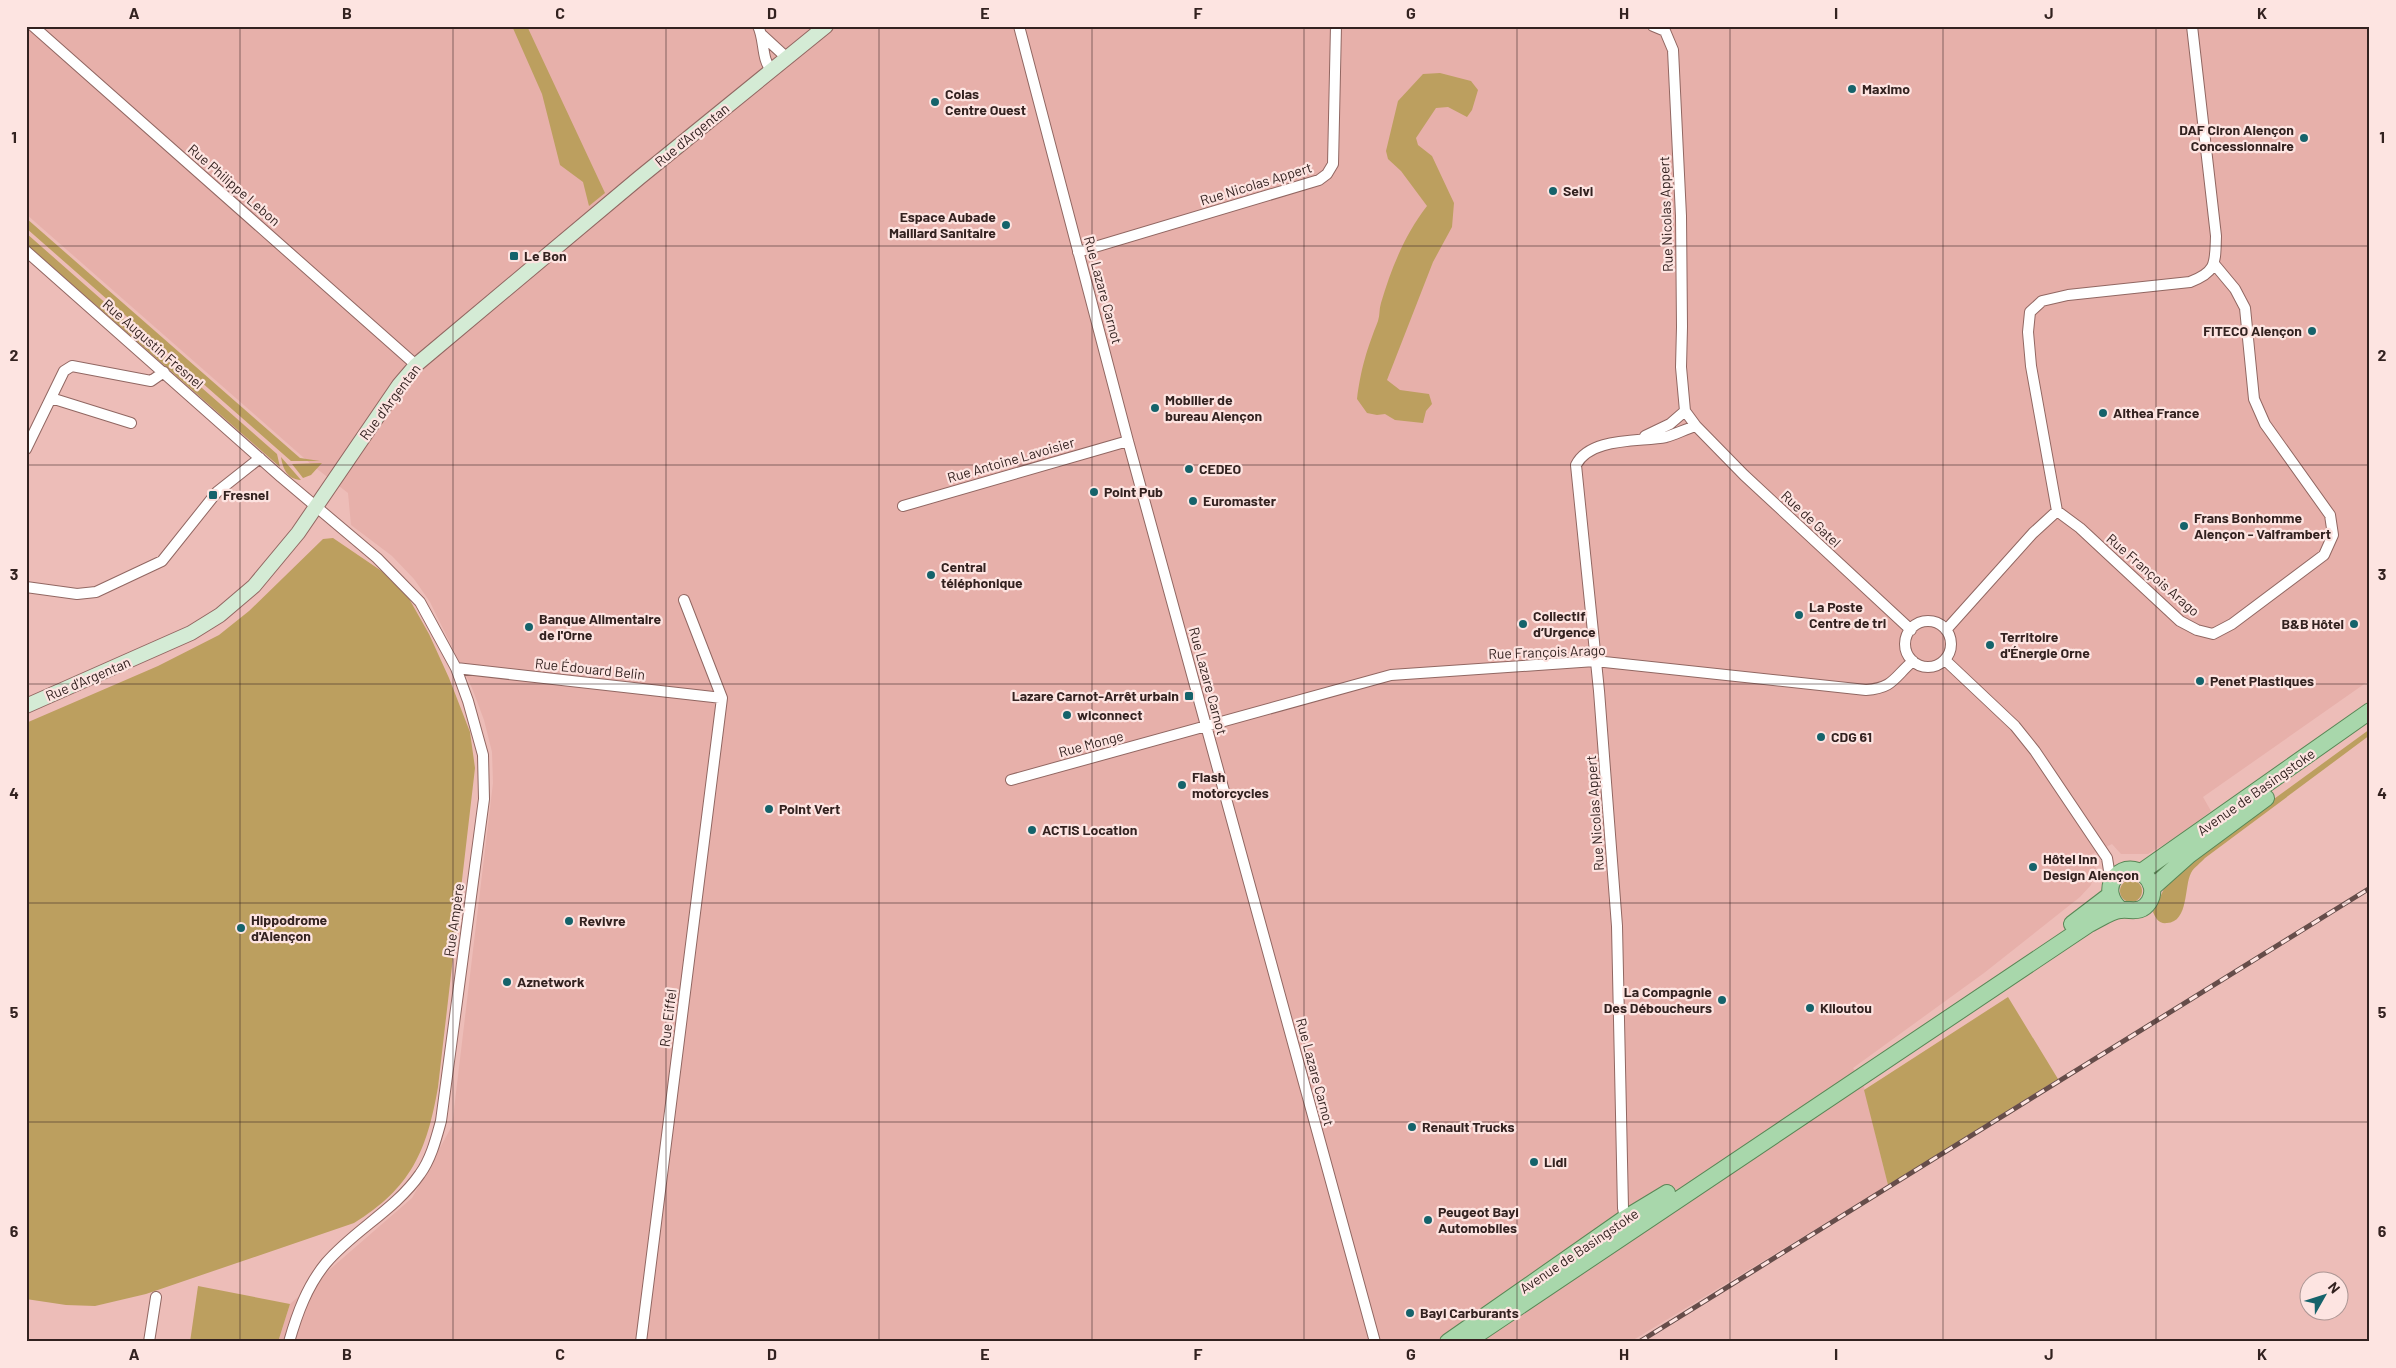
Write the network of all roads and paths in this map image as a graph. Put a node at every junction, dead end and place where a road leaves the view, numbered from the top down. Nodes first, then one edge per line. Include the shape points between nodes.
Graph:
1 (33, 26) edge
2 (826, 26) edge
3 (1019, 26) edge
4 (1336, 26) edge
5 (1653, 26) edge
6 (2192, 26) edge
7 (760, 31) edge
8 (787, 58) junction
9 (772, 71) junction
10 (26, 250) edge
11 (1078, 252) junction
12 (2215, 265) junction
13 (416, 365) junction
14 (164, 372) junction
15 (51, 398) junction
16 (1685, 411) junction
17 (131, 423) dead end
18 (1696, 426) junction
19 (1640, 439) junction
20 (1128, 442) junction
21 (26, 449) edge
22 (260, 458) junction
23 (317, 506) junction
24 (903, 506) dead end
25 (2057, 511) junction
26 (26, 587) edge
27 (684, 600) dead end
28 (1911, 630) junction
29 (1946, 630) junction
30 (1945, 660) junction
31 (1595, 661) junction
32 (1913, 661) junction
33 (456, 668) junction
34 (722, 698) junction
35 (26, 706) edge
36 (2370, 711) edge
37 (2370, 722) edge
38 (1206, 726) junction
39 (1011, 780) dead end
40 (2107, 858) junction
41 (2135, 871) junction
42 (2152, 888) junction
43 (2111, 889) junction
44 (2121, 910) junction
45 (1714, 1169) junction
46 (1627, 1225) junction
47 (156, 1297) dead end
48 (149, 1342) edge
49 (289, 1342) edge
50 (641, 1342) edge
51 (1375, 1342) edge
52 (1448, 1342) edge
53 (1466, 1342) edge

1 - 13 street, Rue Philippe Lebon
2 - 8 main road, Rue d'Argentan
3 - 11 street, Rue Lazare Carnot
4 - 11 street, Rue Nicolas Appert via 1333,164 1327,174 1319,180
5 - 16 street, Rue Nicolas Appert via 1665,32 1673,50 1681,216 1681,367
6 - 12 street via 2216,236
7 - 8 street
7 - 9 street via 766,65
8 - 9 main road, Rue d'Argentan
9 - 13 main road, Rue d'Argentan via 638,178
10 - 14 street, Rue Augustin Fresnel
11 - 20 street, Rue Lazare Carnot
12 - 25 street via 2205,276 2190,282 2068,295 2042,301 2030,312 2031,366
12 - 25 street, Rue François Arago via 2235,289 2245,308 2254,399 2265,424 2330,515 2333,535 2324,555 2232,624 2212,634 2180,621 2080,528
13 - 23 main road, Rue d'Argentan
14 - 15 street via 151,381 72,366 64,371
14 - 22 street, Rue Augustin Fresnel
15 - 17 street
15 - 21 street
16 - 18 street
16 - 19 street, Rue Nicolas Appert via 1670,424
18 - 19 street, Rue Nicolas Appert via 1666,437
18 - 28 street, Rue de Gatel via 1744,475
19 - 31 street, Rue Nicolas Appert via 1591,450 1580,456 1576,465
20 - 24 street, Rue Antoine Lavoisier
20 - 38 street, Rue Lazare Carnot
22 - 23 street, Rue Augustin Fresnel
22 - 26 street via 217,492 162,561 96,592 77,594
23 - 33 street, Rue Ampère via 378,558 420,602
23 - 35 main road, Rue d'Argentan via 254,586 220,615 183,637
25 - 29 street via 2033,533
27 - 34 street
28 - 29 street via 1921,622 1930,622
28 - 32 street via 1905,643 1906,652
29 - 30 street via 1951,646
30 - 32 street via 1927,667
30 - 40 street via 2015,726
31 - 32 street, Rue François Arago via 1866,690 1889,685
31 - 38 street, Rue François Arago via 1391,675
31 - 46 street, Rue Nicolas Appert via 1619,966
33 - 34 street, Rue Édouard Belin
33 - 49 street, Rue Ampère via 483,755 484,799 441,1121 435,1144 420,1174 394,1203 352,1237 312,1282
34 - 50 street, Rue Eiffel
36 - 41 main road, Avenue de Basingstoke
37 - 42 main road, Avenue de Basingstoke via 2189,855
38 - 39 street, Rue Monge
38 - 51 street, Rue Lazare Carnot
40 - 41 street
40 - 43 street
41 - 42 main road via 2150,882
41 - 43 main road via 2118,874
42 - 44 main road via 2150,900 2143,908 2132,912
43 - 44 main road via 2116,906
43 - 45 main road via 2067,927
44 - 45 main road via 2089,924
45 - 46 main road, Avenue de Basingstoke
46 - 52 main road, Avenue de Basingstoke
46 - 53 main road, Avenue de Basingstoke
47 - 48 street

